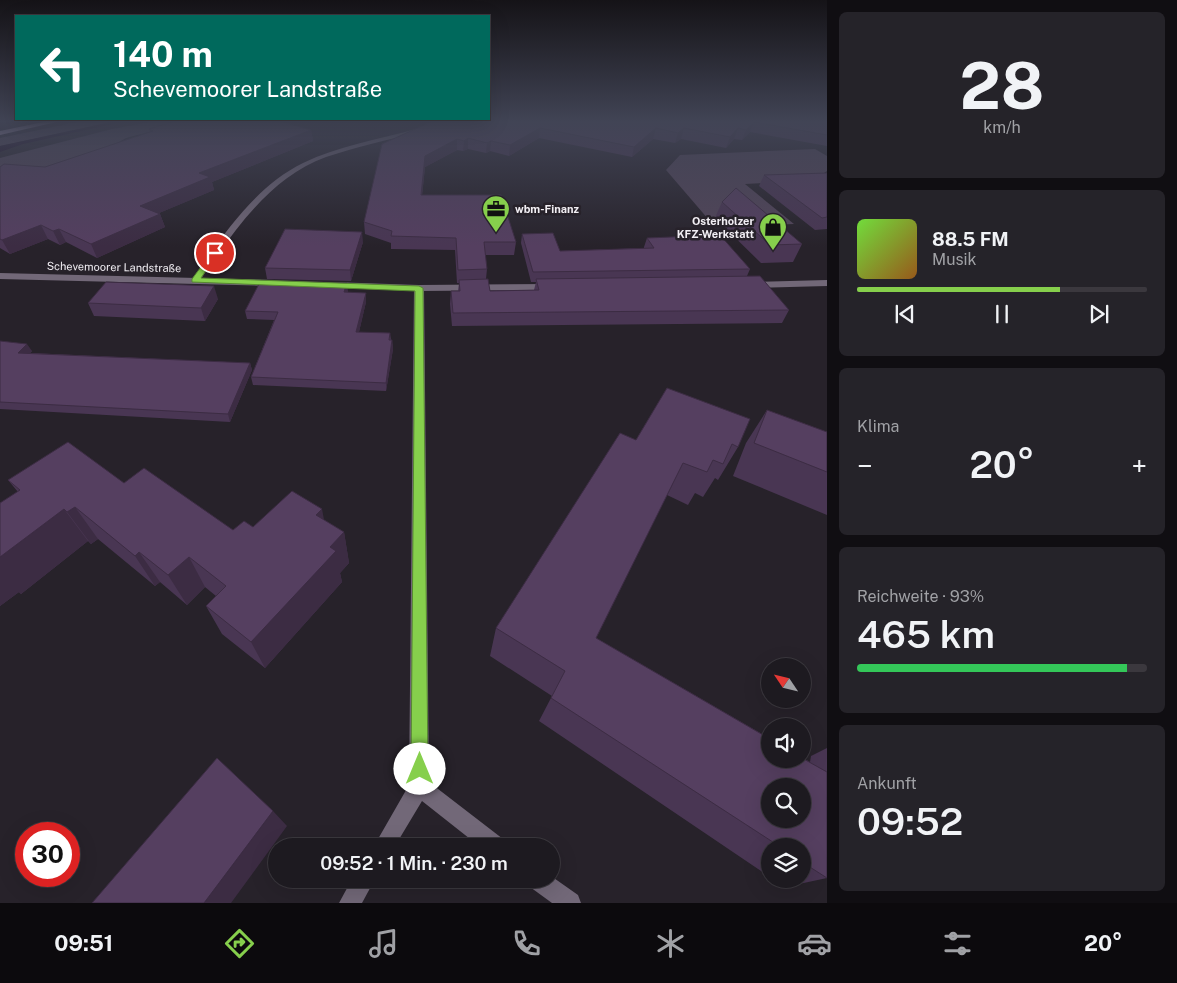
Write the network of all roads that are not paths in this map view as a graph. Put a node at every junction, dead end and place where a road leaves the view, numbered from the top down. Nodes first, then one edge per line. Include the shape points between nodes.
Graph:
1 (309, 163) edge
2 (0, 276) edge
3 (195, 281) junction
4 (827, 283) edge
5 (283, 284) edge
6 (323, 285) edge
7 (744, 285) edge
8 (566, 287) edge
9 (419, 288) junction
10 (420, 787) junction
11 (389, 838) edge
12 (486, 838) edge
13 (359, 888) edge
14 (550, 888) edge
15 (350, 903) edge
16 (570, 903) edge

1 - 3 street via 286,174 260,197
2 - 3 street, Schevemoorer Landstraße
3 - 5 street, Schevemoorer Landstraße
4 - 7 street
6 - 9 street
8 - 9 street
9 - 10 street
10 - 11 street
10 - 12 street
13 - 15 street
14 - 16 street

